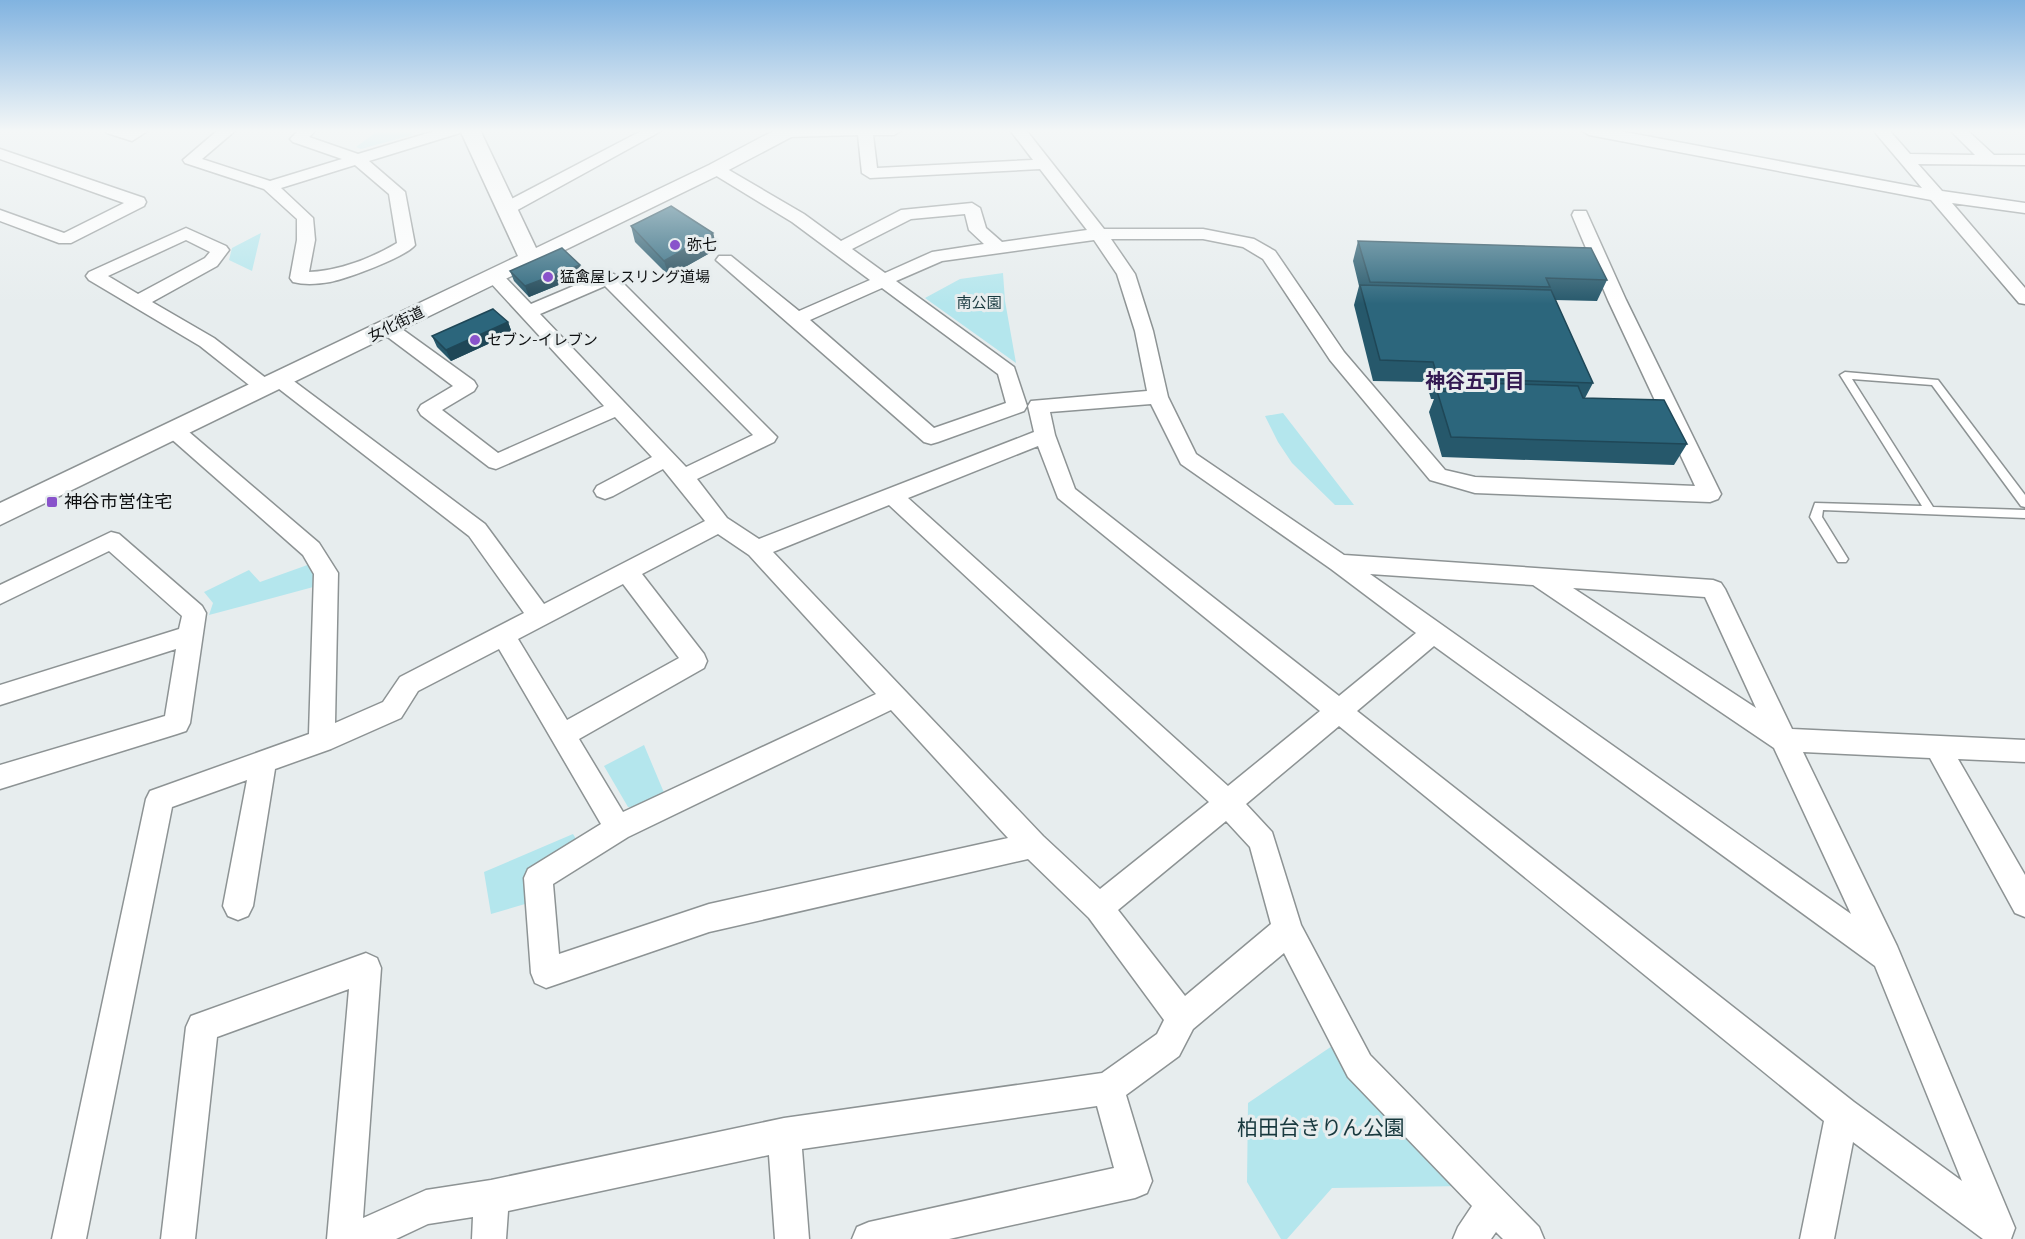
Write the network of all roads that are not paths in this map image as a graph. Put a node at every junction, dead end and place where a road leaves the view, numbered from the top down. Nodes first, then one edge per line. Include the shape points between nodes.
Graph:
1 (97, 188) edge
2 (272, 188) edge
3 (392, 188) edge
4 (496, 188) edge
5 (545, 188) edge
6 (677, 188) edge
7 (747, 188) edge
8 (1063, 188) edge
9 (1896, 188) edge
10 (1932, 188) edge
11 (1939, 196) junction
12 (2025, 207) edge
13 (506, 209) junction
14 (0, 215) edge
15 (1580, 215) dead end
16 (1099, 234) junction
17 (841, 248) junction
18 (998, 248) junction
19 (530, 259) junction
20 (724, 260) dead end
21 (494, 276) junction
22 (882, 279) junction
23 (2025, 298) edge
24 (140, 301) junction
25 (529, 312) junction
26 (797, 319) junction
27 (388, 328) junction
28 (273, 384) junction
29 (1158, 397) junction
30 (617, 408) junction
31 (175, 431) junction
32 (1045, 435) junction
33 (666, 459) junction
34 (683, 477) junction
35 (604, 491) dead end
36 (892, 496) junction
37 (2025, 503) edge
38 (1930, 510) junction
39 (2025, 514) edge
40 (0, 515) edge
41 (718, 524) junction
42 (756, 549) junction
43 (1842, 559) dead end
44 (1339, 563) junction
45 (627, 572) junction
46 (1538, 577) junction
47 (0, 595) edge
48 (540, 617) junction
49 (1433, 633) junction
50 (191, 635) junction
51 (504, 636) junction
52 (0, 694) edge
53 (894, 697) junction
54 (1339, 710) junction
55 (562, 735) junction
56 (1784, 740) junction
57 (322, 741) junction
58 (1938, 747) junction
59 (2025, 751) edge
60 (262, 762) junction
61 (0, 777) edge
62 (1228, 803) junction
63 (618, 828) junction
64 (1033, 845) junction
65 (2025, 903) edge
66 (238, 906) dead end
67 (1099, 908) junction
68 (1287, 929) junction
69 (1886, 956) junction
70 (1182, 1018) junction
71 (1108, 1088) junction
72 (1842, 1114) junction
73 (783, 1135) junction
74 (491, 1197) junction
75 (1493, 1205) junction
76 (2001, 1234) edge
77 (69, 1239) edge
78 (178, 1239) edge
79 (344, 1239) edge
80 (357, 1239) edge
81 (489, 1239) edge
82 (792, 1239) edge
83 (869, 1239) edge
84 (1470, 1239) edge
85 (1527, 1239) edge
86 (1817, 1239) edge

1 - 14 street via 138,202 65,239
2 - 3 street via 306,218 299,278 328,277 389,255 406,244 397,192
4 - 13 street
5 - 13 street
6 - 19 street, 女化街道
7 - 17 street
8 - 16 street
9 - 11 street
10 - 11 street
11 - 12 street
11 - 23 street
13 - 19 street
15 - 16 street via 1710,494 1475,485 1438,475 1337,356 1269,255 1248,243 1203,234
16 - 18 street
16 - 29 street via 1126,274 1144,331
17 - 18 street via 907,214 972,208 978,230
17 - 22 street
18 - 22 street via 938,256
19 - 21 street, 女化街道
20 - 26 street
21 - 25 street
21 - 27 street, 女化街道
22 - 26 street
22 - 26 street via 1007,371 1017,406 931,437
24 - 24 street via 95,276 186,233 220,250 211,262
24 - 28 street
25 - 30 street
25 - 34 street via 608,278 767,437
27 - 28 street, 女化街道
27 - 30 street via 467,386 428,410 496,462
28 - 31 street, 女化街道
28 - 48 street via 477,530
29 - 32 street via 1038,406
29 - 44 street via 1188,459
30 - 33 street
31 - 40 street, 女化街道
31 - 57 street via 312,549 326,573
32 - 36 street
32 - 54 street via 1066,493
33 - 34 street
33 - 35 street
34 - 41 street
36 - 42 street
36 - 62 street
37 - 38 lane via 1935,382 1845,375
38 - 39 lane
38 - 43 lane via 1819,506 1816,517
41 - 42 street
41 - 45 street
42 - 53 street
44 - 46 street
44 - 49 street
45 - 48 street
45 - 55 street via 695,661
46 - 56 street
46 - 56 street via 1713,589
47 - 50 street via 111,540 195,613
48 - 51 street
49 - 54 street
49 - 69 street
50 - 52 street
50 - 61 street via 177,723
51 - 55 street
51 - 57 street via 410,684 392,710
53 - 63 street
53 - 64 street
54 - 62 street
54 - 72 street
55 - 63 street
56 - 58 street
56 - 69 street
57 - 60 street
58 - 59 street
58 - 65 street
60 - 66 street
60 - 77 street via 160,799
62 - 67 street
62 - 68 street via 1262,841
63 - 64 street via 538,878 546,973 709,918
64 - 67 street
67 - 70 street
68 - 70 street
68 - 75 street via 1359,1066
69 - 76 street
70 - 71 street via 1168,1045
71 - 73 street
71 - 83 street via 1135,1182
72 - 76 street
72 - 86 street
73 - 74 street
73 - 82 street
74 - 80 street via 426,1207
74 - 81 street
75 - 84 street
75 - 85 street
78 - 79 street via 202,1027 366,968

